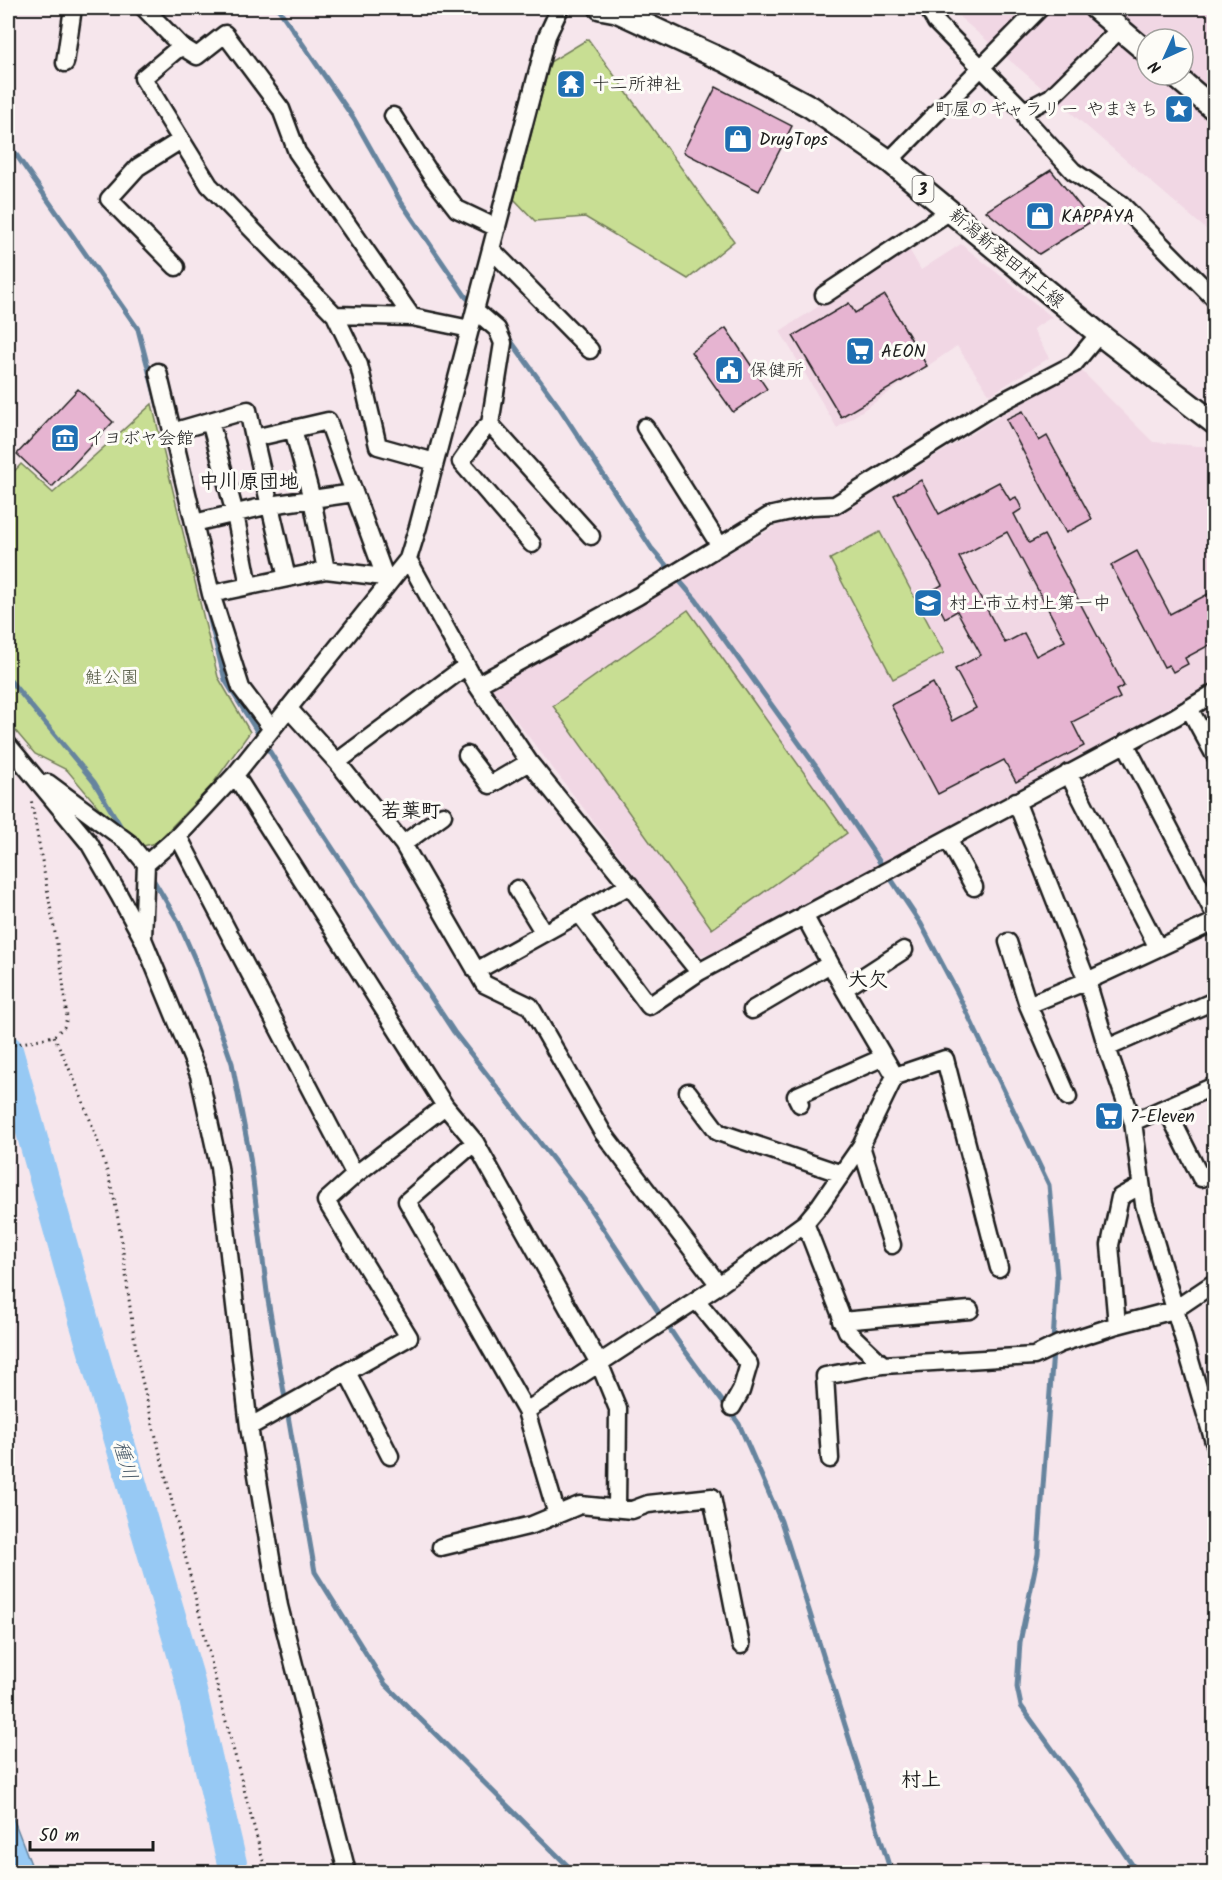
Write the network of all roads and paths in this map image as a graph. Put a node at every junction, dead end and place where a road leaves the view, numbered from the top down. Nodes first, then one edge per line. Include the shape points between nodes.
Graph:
1 (73, 8) edge
2 (144, 8) edge
3 (560, 8) edge
4 (600, 8) edge
5 (928, 8) edge
6 (1040, 8) edge
7 (1095, 8) edge
8 (1120, 29) junction
9 (1135, 42) edge
10 (181, 46) junction
11 (65, 63) dead end
12 (982, 67) junction
13 (1188, 87) edge
14 (1215, 109) edge
15 (1024, 111) junction
16 (393, 116) dead end
17 (181, 140) junction
18 (889, 161) junction
19 (950, 211) junction
20 (497, 228) junction
21 (491, 249) junction
22 (176, 267) dead end
23 (824, 295) dead end
24 (1215, 298) edge
25 (475, 310) junction
26 (335, 315) junction
27 (412, 317) junction
28 (470, 329) junction
29 (1099, 334) junction
30 (590, 350) dead end
31 (158, 372) dead end
32 (210, 421) junction
33 (1215, 423) edge
34 (490, 424) junction
35 (645, 427) dead end
36 (294, 429) junction
37 (172, 432) junction
38 (254, 438) junction
39 (435, 462) junction
40 (354, 493) junction
41 (312, 499) junction
42 (270, 505) junction
43 (234, 514) junction
44 (194, 523) junction
45 (591, 536) dead end
46 (532, 544) dead end
47 (720, 546) junction
48 (408, 559) junction
49 (326, 570) junction
50 (287, 578) junction
51 (388, 578) junction
52 (249, 586) junction
53 (211, 594) junction
54 (466, 666) junction
55 (477, 685) junction
56 (1215, 693) edge
57 (288, 708) junction
58 (1189, 708) junction
59 (272, 729) junction
60 (1125, 742) junction
61 (8, 745) edge
62 (1215, 754) edge
63 (467, 755) dead end
64 (337, 762) junction
65 (529, 762) junction
66 (26, 766) junction
67 (1068, 773) junction
68 (235, 775) junction
69 (1016, 801) junction
70 (443, 815) dead end
71 (177, 836) junction
72 (948, 839) junction
73 (403, 844) junction
74 (146, 864) junction
75 (630, 885) junction
76 (974, 887) dead end
77 (517, 889) dead end
78 (579, 913) junction
79 (1215, 913) edge
80 (804, 915) junction
81 (1215, 922) edge
82 (544, 933) junction
83 (142, 939) junction
84 (1008, 942) dead end
85 (1158, 948) junction
86 (904, 951) dead end
87 (830, 964) junction
88 (476, 970) junction
89 (699, 972) junction
90 (1087, 981) junction
91 (844, 989) junction
92 (1215, 1002) edge
93 (1028, 1005) junction
94 (752, 1010) dead end
95 (54, 1036) junction
96 (8, 1046) edge
97 (1107, 1048) junction
98 (884, 1057) junction
99 (895, 1076) junction
100 (1215, 1086) edge
101 (688, 1092) dead end
102 (1068, 1097) dead end
103 (800, 1104) dead end
104 (445, 1106) junction
105 (1166, 1108) junction
106 (1133, 1122) junction
107 (475, 1142) junction
108 (861, 1146) junction
109 (1215, 1172) edge
110 (842, 1174) junction
111 (355, 1175) junction
112 (1140, 1186) junction
113 (805, 1223) junction
114 (892, 1245) dead end
115 (999, 1268) dead end
116 (1215, 1283) edge
117 (719, 1285) junction
118 (696, 1300) junction
119 (1174, 1310) junction
120 (970, 1311) dead end
121 (841, 1321) junction
122 (1117, 1325) junction
123 (600, 1365) junction
124 (883, 1365) junction
125 (347, 1372) junction
126 (732, 1407) dead end
127 (526, 1411) junction
128 (249, 1427) junction
129 (1215, 1442) edge
130 (390, 1456) dead end
131 (830, 1459) dead end
132 (617, 1508) junction
133 (556, 1515) junction
134 (441, 1547) dead end
135 (741, 1645) dead end
136 (266, 1872) edge
137 (347, 1872) edge

1 - 11 street
2 - 10 street
3 - 20 street via 547,36
4 - 18 main road, 新潟新発田村上線 / 3 via 616,11 727,62 811,107
5 - 12 street via 936,22
6 - 12 street
7 - 8 main road
8 - 9 main road
8 - 15 street via 1051,97
10 - 17 street via 143,78
10 - 27 street via 197,56 225,34 281,109 297,152
12 - 15 street
12 - 18 street
13 - 14 main road
15 - 24 street via 1028,122 1073,171 1121,204
16 - 20 street via 457,209
17 - 22 street via 138,167 108,199
17 - 26 street via 209,185
18 - 19 main road, 新潟新発田村上線 / 3
19 - 23 street
19 - 29 main road, 新潟新発田村上線 / 3
20 - 21 street
21 - 25 street
21 - 30 street
25 - 28 street
25 - 34 street via 497,329 502,343
26 - 27 street
26 - 39 street via 358,365 378,446
27 - 28 street
28 - 39 street
29 - 33 main road, 新潟新発田村上線 / 3
29 - 47 street via 1074,364 992,407 835,505 769,516
31 - 37 street
32 - 37 street
32 - 38 street via 248,410
32 - 43 street
34 - 45 street
34 - 46 street via 461,462
35 - 47 street
36 - 38 street
36 - 40 street via 328,421
36 - 41 street
37 - 44 street
38 - 42 street
39 - 48 street
40 - 41 street
40 - 51 street
41 - 42 street
41 - 49 street
42 - 43 street
42 - 50 street
43 - 44 street
43 - 52 street
44 - 53 street
47 - 55 street
48 - 51 street
48 - 54 street
49 - 50 street
49 - 51 street
50 - 52 street
51 - 57 street
52 - 53 street
53 - 59 street via 241,688
54 - 55 street
54 - 64 street
55 - 65 street
56 - 58 street
57 - 59 street
57 - 64 street
58 - 60 street
58 - 62 street
59 - 68 street
60 - 67 street
60 - 79 street
61 - 66 street
63 - 65 street via 490,785
64 - 73 street
65 - 75 street
66 - 74 street via 129,843
66 - 83 street via 89,843
66 - 95 path via 67,1018
67 - 69 street
67 - 85 street
68 - 71 street
68 - 104 street
69 - 72 street
69 - 90 street
70 - 73 street
71 - 74 street
71 - 111 street
72 - 76 street
72 - 80 street
73 - 88 street
74 - 83 street
75 - 78 street
75 - 89 street
77 - 82 street
78 - 82 street
78 - 89 street via 649,1006
80 - 87 street
80 - 89 street
81 - 85 street
82 - 88 street
83 - 128 street via 199,1075 216,1155
84 - 93 street
85 - 90 street
86 - 91 street
87 - 91 street
87 - 94 street
88 - 117 street via 484,984 530,1006 603,1133
90 - 93 street
90 - 97 street
91 - 98 street
92 - 97 street
93 - 102 street
95 - 96 path
95 - 136 path via 79,1089 104,1159 142,1380
97 - 106 street
98 - 99 street
98 - 103 street via 796,1096
99 - 108 street
99 - 115 street via 945,1059
100 - 105 street
101 - 110 street via 718,1132
104 - 107 street
104 - 111 street
105 - 106 street
105 - 109 street via 1201,1178
106 - 112 street
107 - 123 street
107 - 127 street via 407,1202
108 - 110 street
108 - 114 street
110 - 113 street
111 - 125 street via 326,1201 409,1337
112 - 119 street
112 - 122 street via 1120,1197 1110,1245
113 - 117 street
113 - 121 street
116 - 119 street
117 - 118 street
118 - 123 street
118 - 126 street via 749,1364
119 - 122 street
119 - 129 street
120 - 121 street
121 - 124 street
122 - 124 street via 1034,1356
123 - 127 street
123 - 132 street via 618,1409
124 - 131 street via 825,1376
125 - 128 street
125 - 130 street
127 - 133 street
128 - 137 street via 279,1606
132 - 133 street via 580,1505
132 - 135 street via 632,1510 648,1503 711,1497
133 - 134 street via 532,1525

